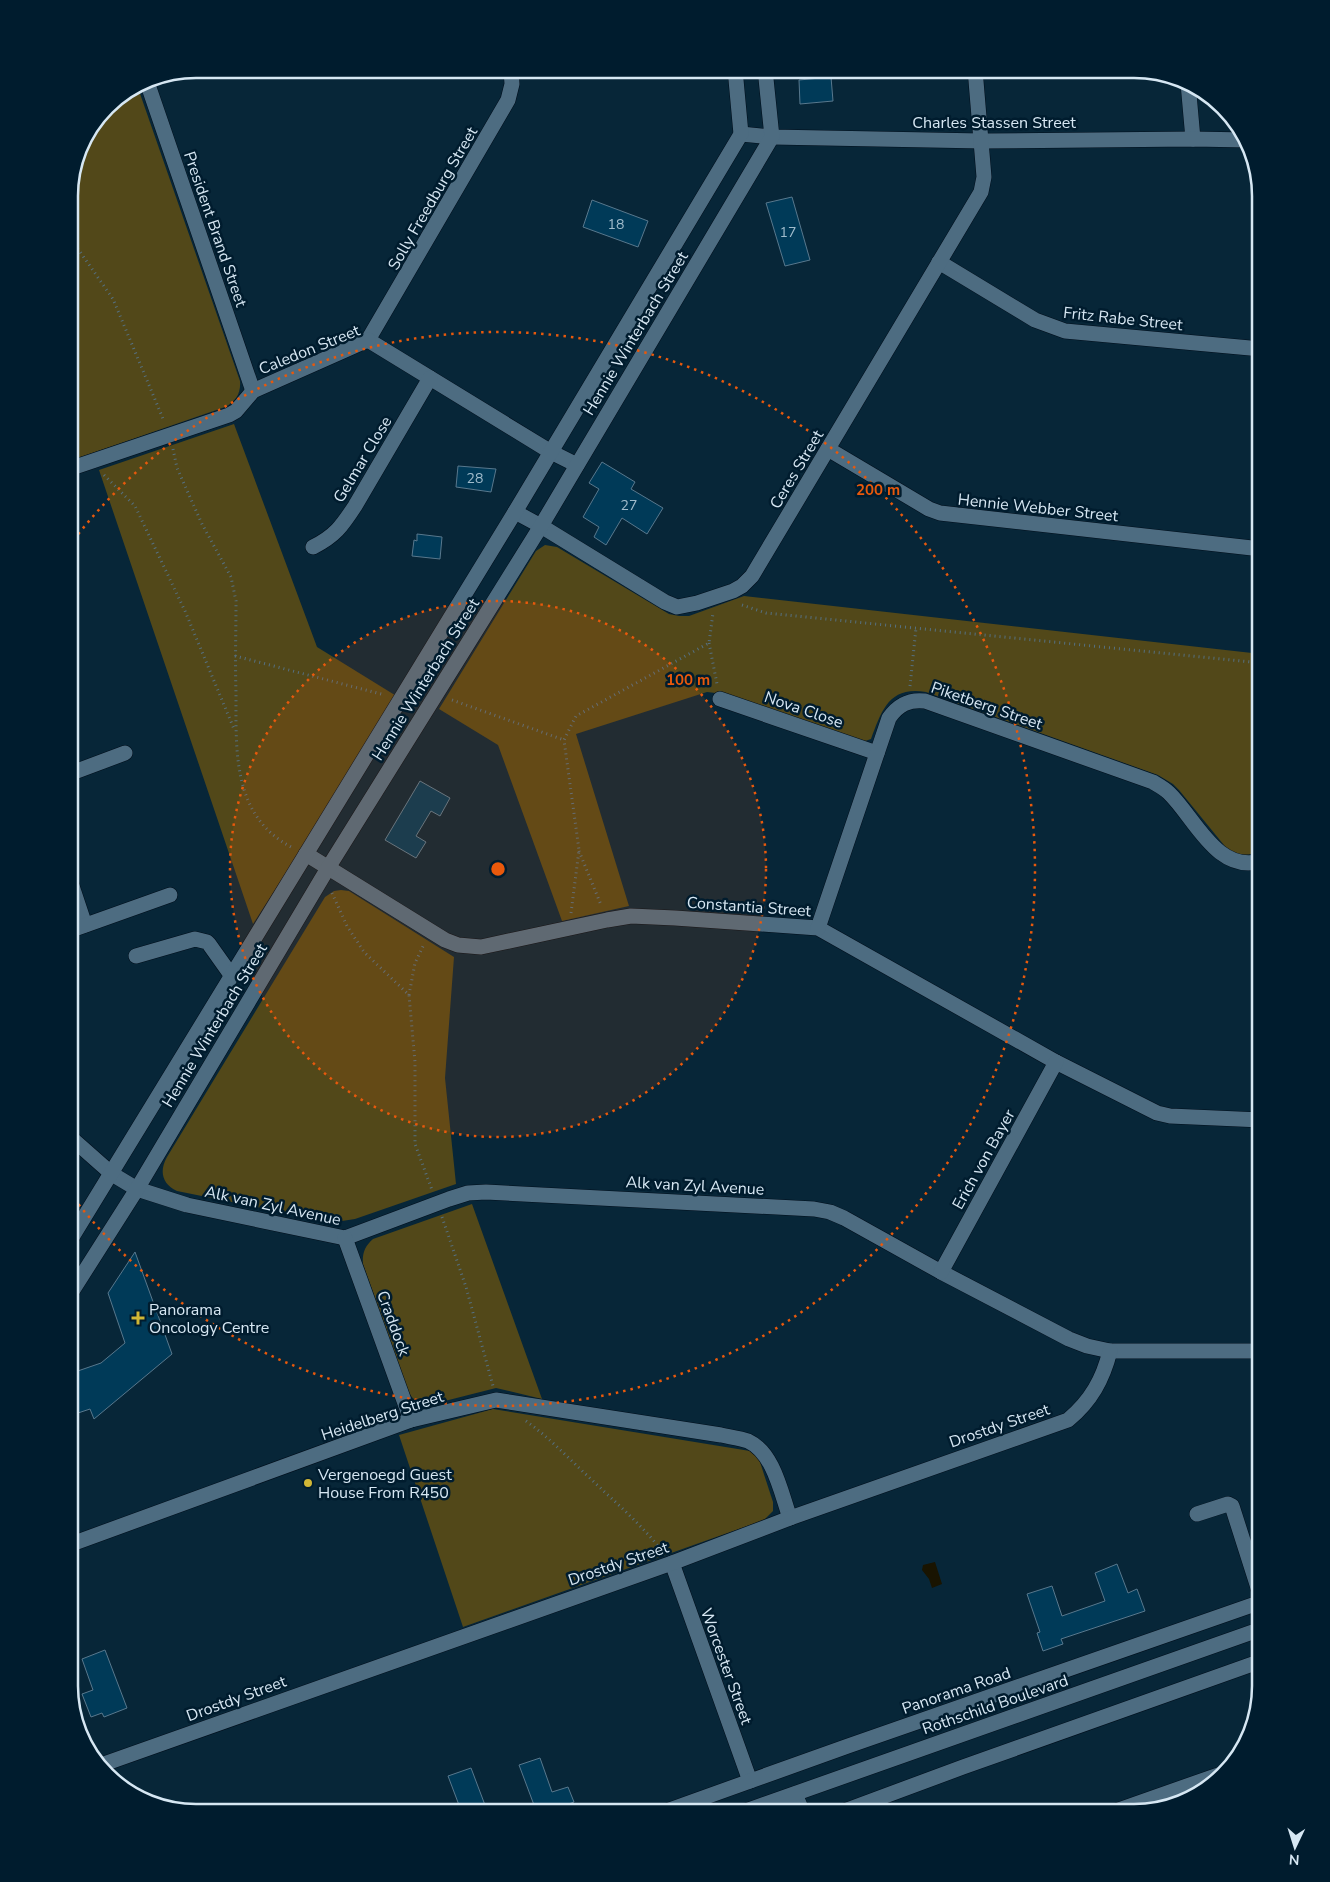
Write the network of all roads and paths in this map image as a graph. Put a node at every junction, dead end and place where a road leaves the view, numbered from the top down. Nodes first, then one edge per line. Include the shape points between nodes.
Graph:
1 (512, 78) edge
2 (736, 78) edge
3 (766, 78) edge
4 (976, 78) edge
5 (149, 87) edge
6 (1189, 91) edge
7 (741, 134) junction
8 (772, 137) junction
9 (1193, 139) junction
10 (1239, 140) edge
11 (982, 141) junction
12 (78, 249) edge
13 (939, 262) junction
14 (368, 340) junction
15 (1252, 348) edge
16 (430, 378) junction
17 (254, 391) junction
18 (170, 434) junction
19 (828, 449) junction
20 (551, 452) junction
21 (89, 461) junction
22 (78, 465) edge
23 (577, 465) junction
24 (515, 512) junction
25 (541, 526) junction
26 (313, 547) dead end
27 (1252, 548) edge
28 (715, 597) junction
29 (740, 605) dead end
30 (916, 628) junction
31 (709, 643) junction
32 (1252, 662) edge
33 (720, 700) joint
34 (908, 702) junction
35 (236, 732) junction
36 (125, 752) dead end
37 (877, 753) junction
38 (78, 770) edge
39 (579, 850) junction
40 (306, 854) junction
41 (1252, 863) edge
42 (328, 868) junction
43 (170, 895) dead end
44 (78, 904) edge
45 (607, 920) junction
46 (85, 925) junction
47 (78, 928) edge
48 (818, 928) junction
49 (569, 929) junction
50 (431, 931) junction
51 (136, 956) dead end
52 (231, 975) junction
53 (409, 995) junction
54 (1056, 1062) junction
55 (1252, 1120) edge
56 (78, 1144) edge
57 (112, 1174) junction
58 (138, 1189) junction
59 (437, 1204) junction
60 (78, 1228) edge
61 (345, 1238) junction
62 (941, 1272) junction
63 (78, 1282) edge
64 (1110, 1351) junction
65 (1252, 1351) edge
66 (496, 1400) junction
67 (410, 1420) junction
68 (524, 1420) dead end
69 (1197, 1514) dead end
70 (790, 1518) junction
71 (78, 1542) edge
72 (672, 1563) junction
73 (1252, 1569) edge
74 (1252, 1605) edge
75 (1252, 1631) edge
76 (1252, 1664) edge
77 (106, 1763) edge
78 (1209, 1778) edge
79 (750, 1781) junction
80 (795, 1794) junction
81 (687, 1804) edge
82 (766, 1804) edge
83 (799, 1804) edge
84 (864, 1804) edge
85 (1136, 1804) edge

1 - 14 street, Solly Freedburg Street via 508,100
2 - 7 street
3 - 8 street
4 - 11 street, Ceres Street
5 - 17 street, President Brand Street
6 - 9 street
7 - 8 street, Charles Stassen Street
7 - 20 street, Hennie Winterbach Street
8 - 11 street, Charles Stassen Street
8 - 23 street, Hennie Winterbach Street
9 - 10 street, Charles Stassen Street
9 - 11 street, Charles Stassen Street
11 - 13 street, Ceres Street via 984,177 981,192
12 - 18 path via 113,299
13 - 15 street, Fritz Rabe Street via 1035,320 1065,331
13 - 19 street, Ceres Street
14 - 16 street, Caledon Street
14 - 17 street, Caledon Street
16 - 20 street, Caledon Street
16 - 26 street, Gelmar Close via 355,506 341,526
17 - 18 street, Caledon Street via 229,415
18 - 21 street, Caledon Street
18 - 35 path via 177,468 231,577 236,600
19 - 27 street, Hennie Webber Street via 940,513
19 - 28 street, Ceres Street via 752,576 742,586
20 - 23 street, Caledon Street
20 - 24 street, Hennie Winterbach Street
21 - 22 street, Caledon Street
21 - 35 path via 136,506
23 - 25 street, Hennie Winterbach Street
24 - 25 street, Ceres Street
24 - 40 street, Hennie Winterbach Street
25 - 28 street, Ceres Street via 677,607
25 - 42 street, Hennie Winterbach Street
28 - 31 path
29 - 30 path via 766,612
30 - 32 path
30 - 34 path
31 - 33 path
31 - 39 path via 576,716 564,740
33 - 37 street, Nova Close
34 - 37 street, Piketberg Street via 889,718
34 - 41 street, Piketberg Street via 925,701 1153,782 1168,792 1224,856 1241,863
35 - 40 path via 237,763 245,793 256,815 270,832
36 - 38 street
37 - 48 street, Piketberg Street
39 - 45 path
39 - 49 path
40 - 42 street, Constantia Street
40 - 52 street, Hennie Winterbach Street
42 - 50 street, Constantia Street
42 - 53 path via 332,896 347,926 364,952
42 - 58 street, Hennie Winterbach Street
43 - 46 street
44 - 46 street
45 - 48 street, Constantia Street via 649,916
45 - 49 street, Constantia Street
46 - 47 street
48 - 54 street, Constantia Street
49 - 50 street, Constantia Street via 482,947 458,945
50 - 53 path via 415,963
51 - 52 street via 202,940 209,944
52 - 57 street, Hennie Winterbach Street
53 - 59 path via 416,1062 415,1144
54 - 55 street, Constantia Street via 1158,1113
54 - 62 street, Erich von Bayer
56 - 57 street, Alk van Zyl Avenue
57 - 58 street, Alk van Zyl Avenue
57 - 60 street, Hennie Winterbach Street
58 - 61 street, Alk van Zyl Avenue via 187,1205
58 - 63 street, Hennie Winterbach Street
59 - 61 street, Alk van Zyl Avenue
59 - 62 street, Alk van Zyl Avenue via 468,1193 486,1192 814,1209 844,1218
59 - 66 path via 466,1287
61 - 67 street, Craddock
62 - 64 street, Alk van Zyl Avenue via 1069,1339
64 - 65 street, Alk van Zyl Avenue
64 - 70 street, Drostdy Street via 1096,1388 1068,1420
66 - 67 street, Heidelberg Street
66 - 70 street, Heidelberg Street via 748,1441 762,1451 772,1468
67 - 71 street, Heidelberg Street
68 - 72 path via 651,1537
69 - 73 street via 1228,1504 1232,1506
70 - 72 street, Drostdy Street
72 - 77 street, Drostdy Street
72 - 79 street, Worcester Street
74 - 79 street, Panorama Road
75 - 80 street, Rothschild Boulevard
76 - 84 street
78 - 85 street
79 - 81 street, Panorama Road
80 - 82 street, Rothschild Boulevard
80 - 83 street

